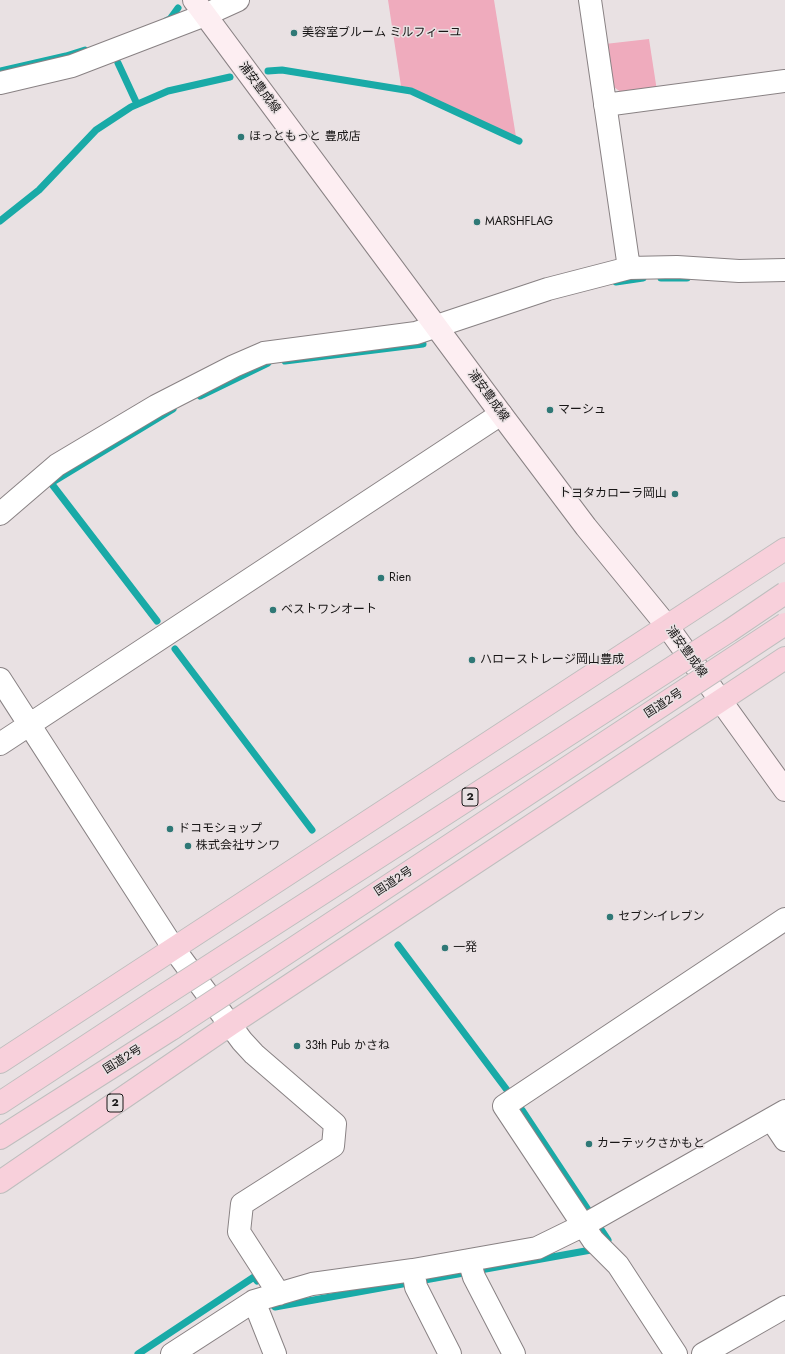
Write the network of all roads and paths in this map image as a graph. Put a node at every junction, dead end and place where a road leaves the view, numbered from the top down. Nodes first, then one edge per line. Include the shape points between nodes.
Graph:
1 (238, 0) edge
2 (590, 0) edge
3 (200, 8) edge
4 (785, 81) edge
5 (0, 83) edge
6 (605, 105) junction
7 (629, 268) junction
8 (785, 270) edge
9 (437, 327) junction
10 (501, 414) junction
11 (0, 514) edge
12 (785, 549) edge
13 (785, 593) edge
14 (785, 624) edge
15 (667, 626) junction
16 (785, 658) edge
17 (0, 679) edge
18 (721, 700) junction
19 (30, 725) junction
20 (0, 744) edge
21 (785, 790) edge
22 (785, 919) edge
23 (174, 949) junction
24 (231, 1024) junction
25 (0, 1062) edge
26 (0, 1103) edge
27 (778, 1115) edge
28 (25, 1122) junction
29 (0, 1138) edge
30 (785, 1140) edge
31 (0, 1143) edge
32 (0, 1182) edge
33 (594, 1231) junction
34 (471, 1268) junction
35 (414, 1278) junction
36 (279, 1294) junction
37 (254, 1301) junction
38 (785, 1307) edge
39 (172, 1354) edge
40 (275, 1354) edge
41 (450, 1354) edge
42 (514, 1354) edge
43 (676, 1354) edge
44 (703, 1354) edge

1 - 3 street
2 - 6 street
3 - 5 street via 72,66
3 - 9 main road, 浦安豊成線
4 - 6 street
6 - 7 street
7 - 8 street
7 - 9 street via 548,289
9 - 10 main road, 浦安豊成線
9 - 11 street via 416,333 264,353 156,406 57,465
10 - 15 main road, 浦安豊成線 via 586,527
10 - 19 street
12 - 15 highway
13 - 26 highway, 2, bridge
14 - 28 highway, 国道2号 / 2, bridge via 173,1028
15 - 18 main road, 浦安豊成線
15 - 23 highway
16 - 18 highway, 2
17 - 19 street
18 - 21 main road, 浦安豊成線
18 - 24 highway, 2
19 - 20 street
19 - 23 street
22 - 33 street via 504,1106
23 - 24 street
23 - 25 highway
24 - 32 highway, 2
24 - 36 street via 254,1054 335,1124 333,1146 242,1204 239,1232
27 - 30 street
27 - 33 street
28 - 29 highway, 国道2号 / 2
28 - 31 highway
33 - 34 street
33 - 43 street
34 - 35 street
34 - 42 street
35 - 36 street via 312,1284
35 - 41 street
36 - 37 street
37 - 39 street
37 - 40 street
38 - 44 street

